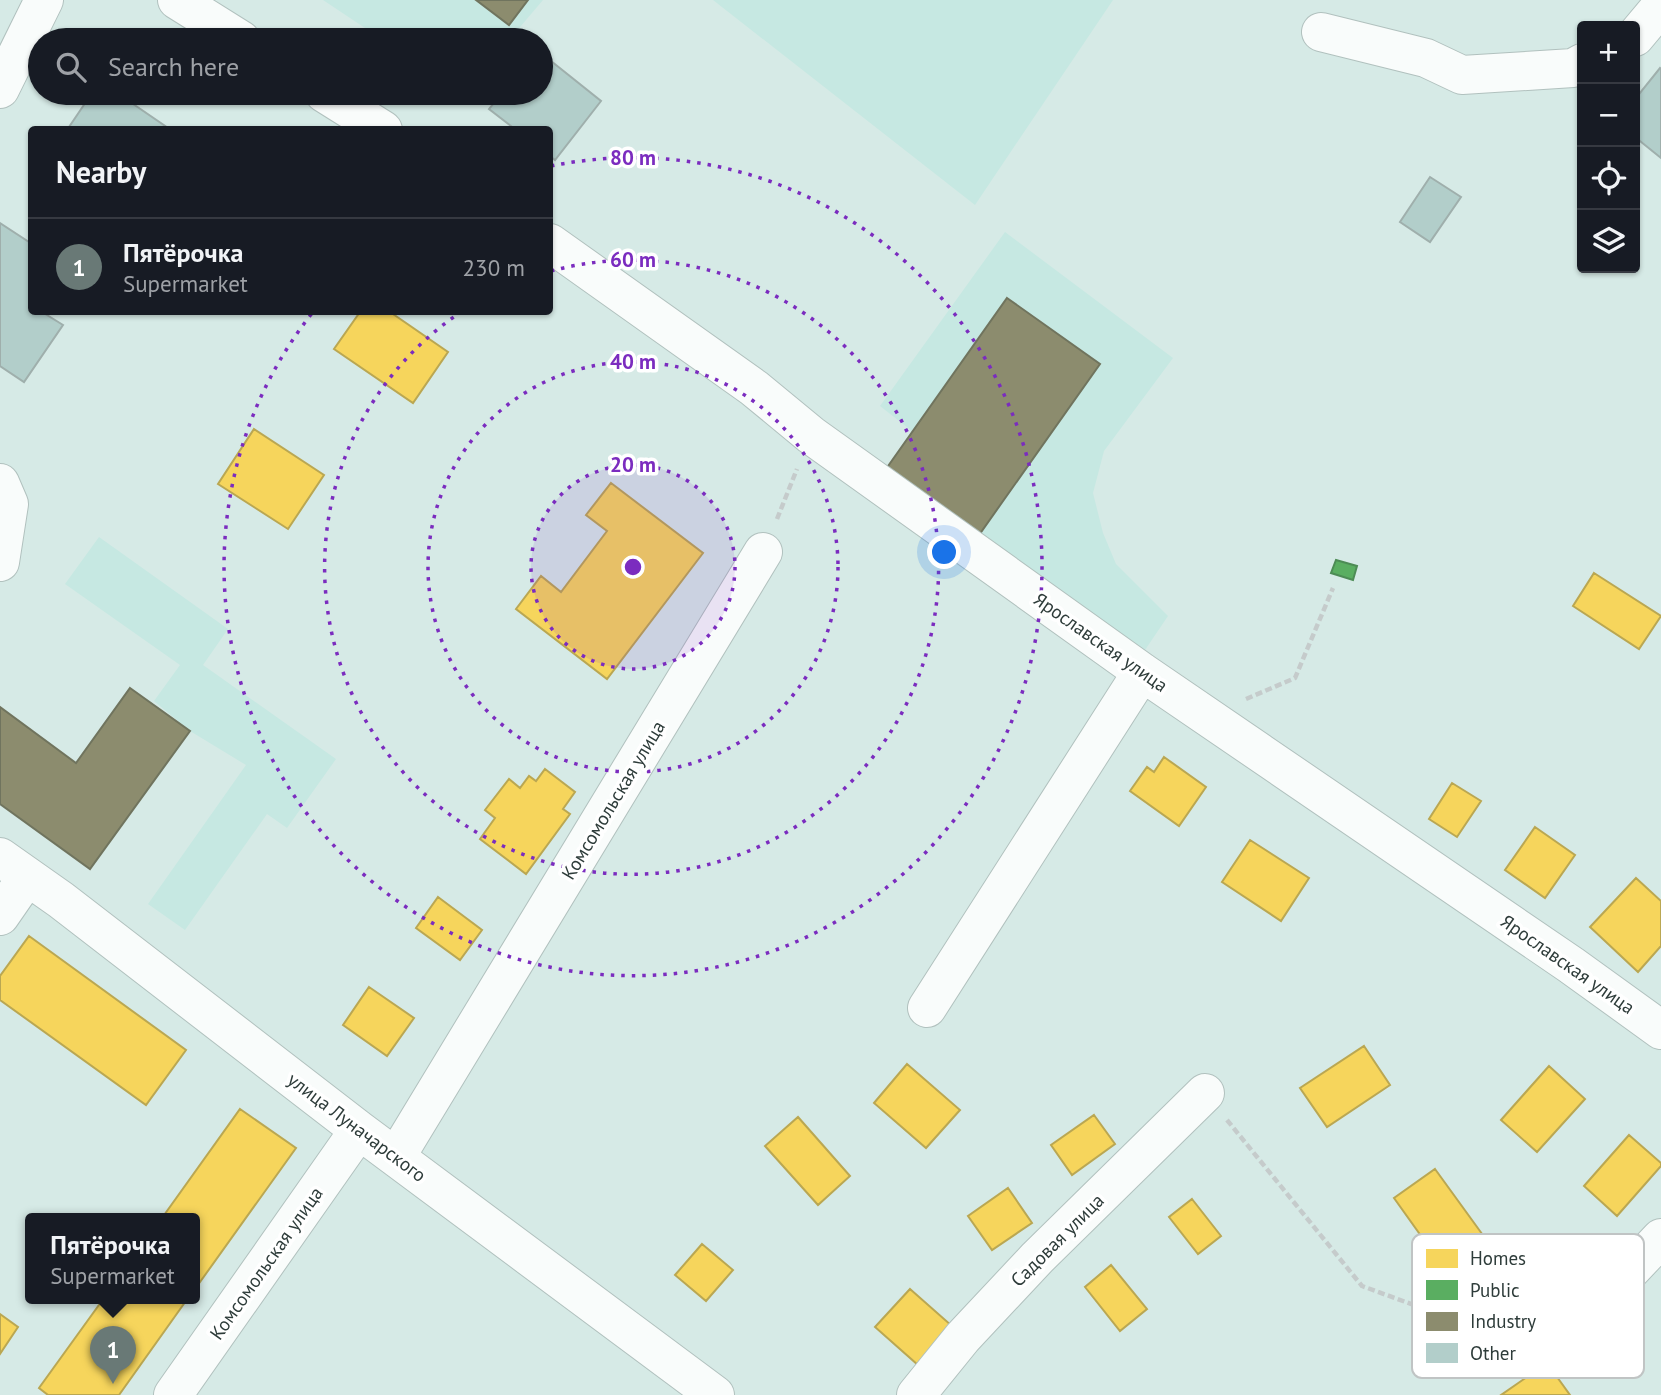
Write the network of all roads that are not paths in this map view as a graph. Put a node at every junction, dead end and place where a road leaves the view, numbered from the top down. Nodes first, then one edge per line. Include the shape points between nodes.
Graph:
1 (44, 0) edge
2 (177, 0) edge
3 (1661, 6) edge
4 (30, 28) edge
5 (222, 28) edge
6 (1640, 31) edge
7 (28, 32) edge
8 (1321, 32) dead end
9 (1577, 66) edge
10 (0, 89) edge
11 (343, 105) edge
12 (377, 126) edge
13 (553, 245) edge
14 (0, 483) edge
15 (763, 552) road end
16 (0, 562) edge
17 (1142, 672) junction
18 (13, 867) edge
19 (0, 916) edge
20 (927, 1008) dead end
21 (1661, 1030) edge
22 (1205, 1093) road end
23 (359, 1130) junction
24 (396, 1157) junction
25 (1661, 1238) edge
26 (1644, 1256) edge
27 (173, 1395) edge
28 (715, 1395) edge
29 (916, 1395) edge

1 - 4 street
2 - 5 street
3 - 6 street
7 - 10 street
8 - 9 street via 1426,58 1462,75
11 - 12 street
13 - 17 street, Ярославская улица
14 - 16 street via 9,504
15 - 24 street, Комсомольская улица
17 - 20 street
17 - 21 street, Ярославская улица
18 - 19 street
18 - 23 street, улица Луначарского
22 - 29 street, Садовая улица via 963,1336
23 - 24 street, улица Луначарского
23 - 27 street, Комсомольская улица
24 - 28 street, улица Луначарского
25 - 26 street

